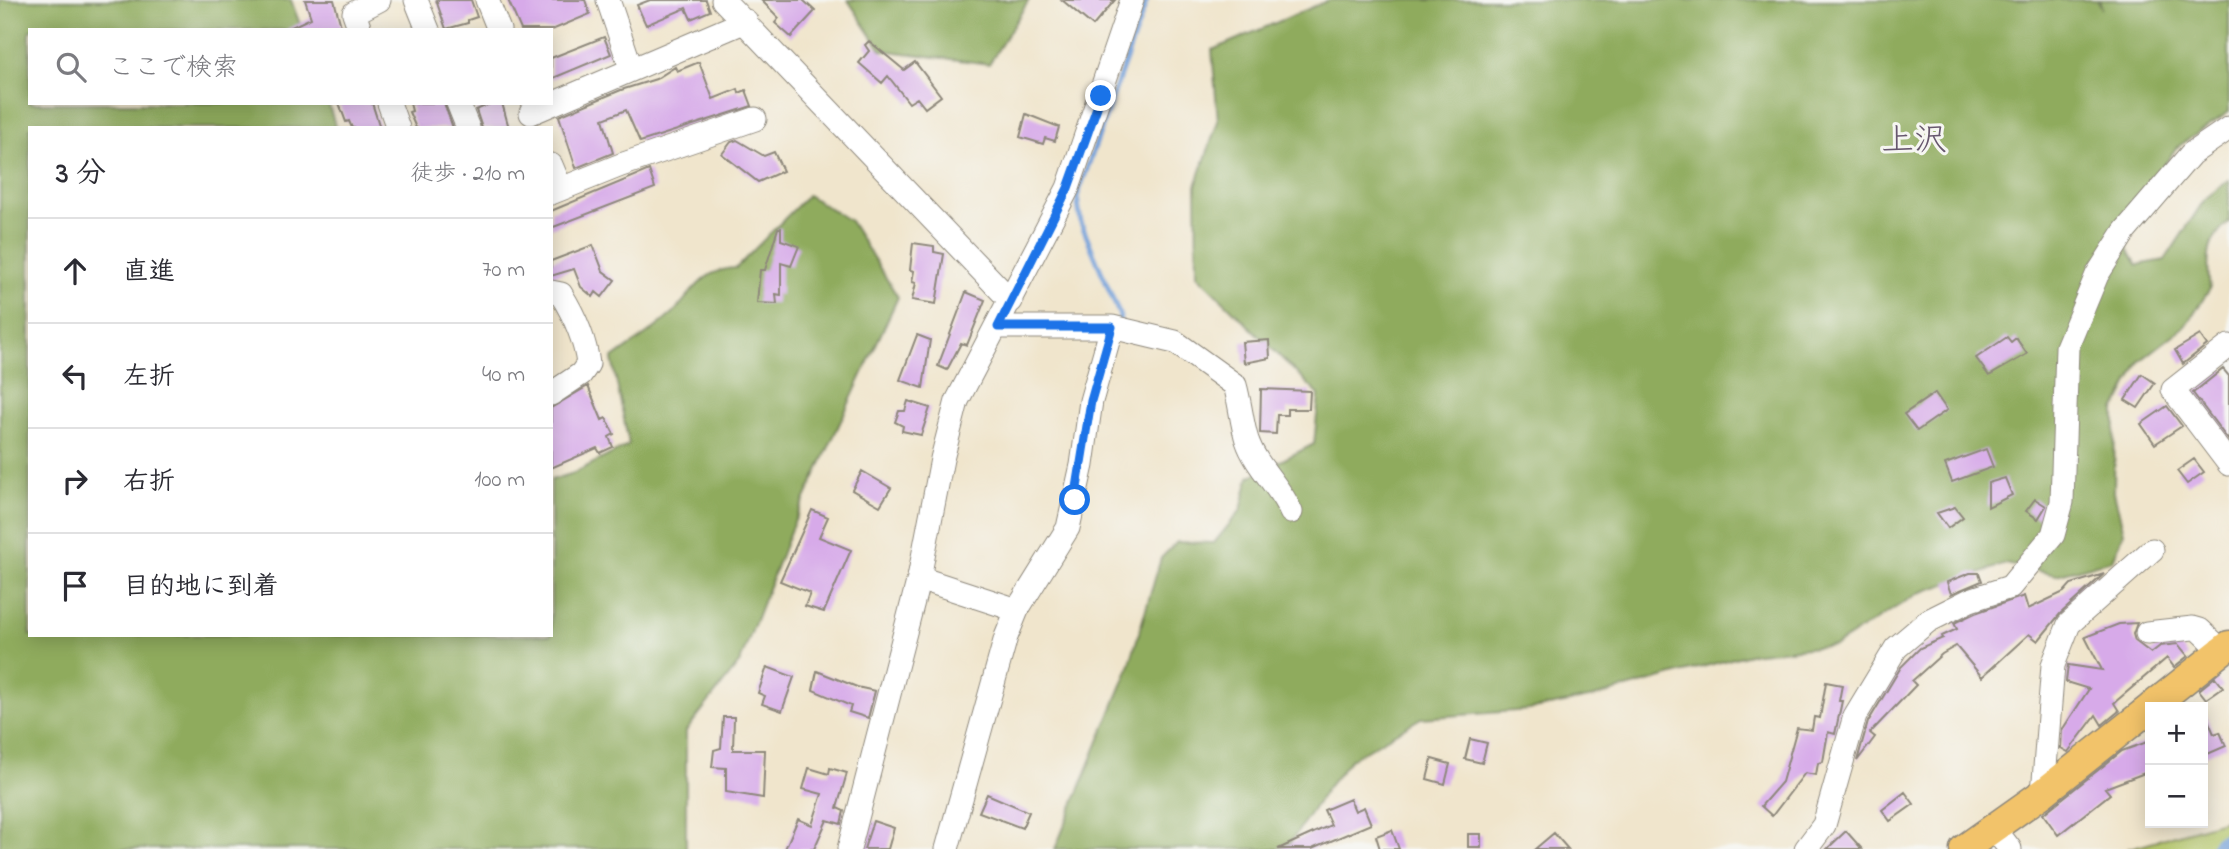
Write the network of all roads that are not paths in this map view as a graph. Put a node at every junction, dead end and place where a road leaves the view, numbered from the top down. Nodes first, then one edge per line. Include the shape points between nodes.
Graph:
1 (379, 0) edge
2 (416, 0) edge
3 (487, 0) edge
4 (608, 0) edge
5 (723, 0) edge
6 (1132, 0) edge
7 (746, 21) junction
8 (359, 28) edge
9 (427, 28) edge
10 (498, 28) edge
11 (631, 68) junction
12 (390, 105) edge
13 (459, 105) edge
14 (552, 105) edge
15 (553, 105) edge
16 (531, 115) edge
17 (755, 119) dead end
18 (397, 126) edge
19 (467, 126) edge
20 (2229, 128) edge
21 (556, 191) edge
22 (553, 292) edge
23 (1011, 301) junction
24 (998, 327) junction
25 (1112, 327) junction
26 (2229, 346) edge
27 (553, 393) edge
28 (2229, 464) edge
29 (1290, 512) dead end
30 (2152, 550) dead end
31 (919, 578) junction
32 (1017, 610) junction
33 (2147, 633) dead end
34 (2225, 648) edge
35 (2156, 702) edge
36 (2145, 711) edge
37 (2043, 793) junction
38 (2001, 838) edge
39 (849, 849) edge
40 (947, 849) edge
41 (1806, 849) edge
42 (1964, 849) edge

1 - 8 street via 354,13
2 - 9 street
3 - 10 street
4 - 11 street
5 - 7 street
6 - 23 street via 1068,188
7 - 11 street
7 - 23 street
11 - 15 street
12 - 18 street
13 - 19 street
14 - 16 street
17 - 21 street
20 - 41 street via 2190,153 2125,231 2097,275 2067,347 2062,502 2053,535 2010,587 1928,621 1896,648 1854,716 1824,825
22 - 27 street via 566,302 586,346 588,363 581,374
23 - 24 street
24 - 25 street
24 - 31 street via 957,401
25 - 29 street via 1175,342 1235,385 1247,439
25 - 32 street via 1094,389 1068,528
26 - 28 street via 2173,390
30 - 37 street via 2069,624 2053,665
31 - 32 street
31 - 39 street
32 - 40 street
33 - 34 street via 2193,628
34 - 35 main road
36 - 37 main road
37 - 38 main road
38 - 42 main road

